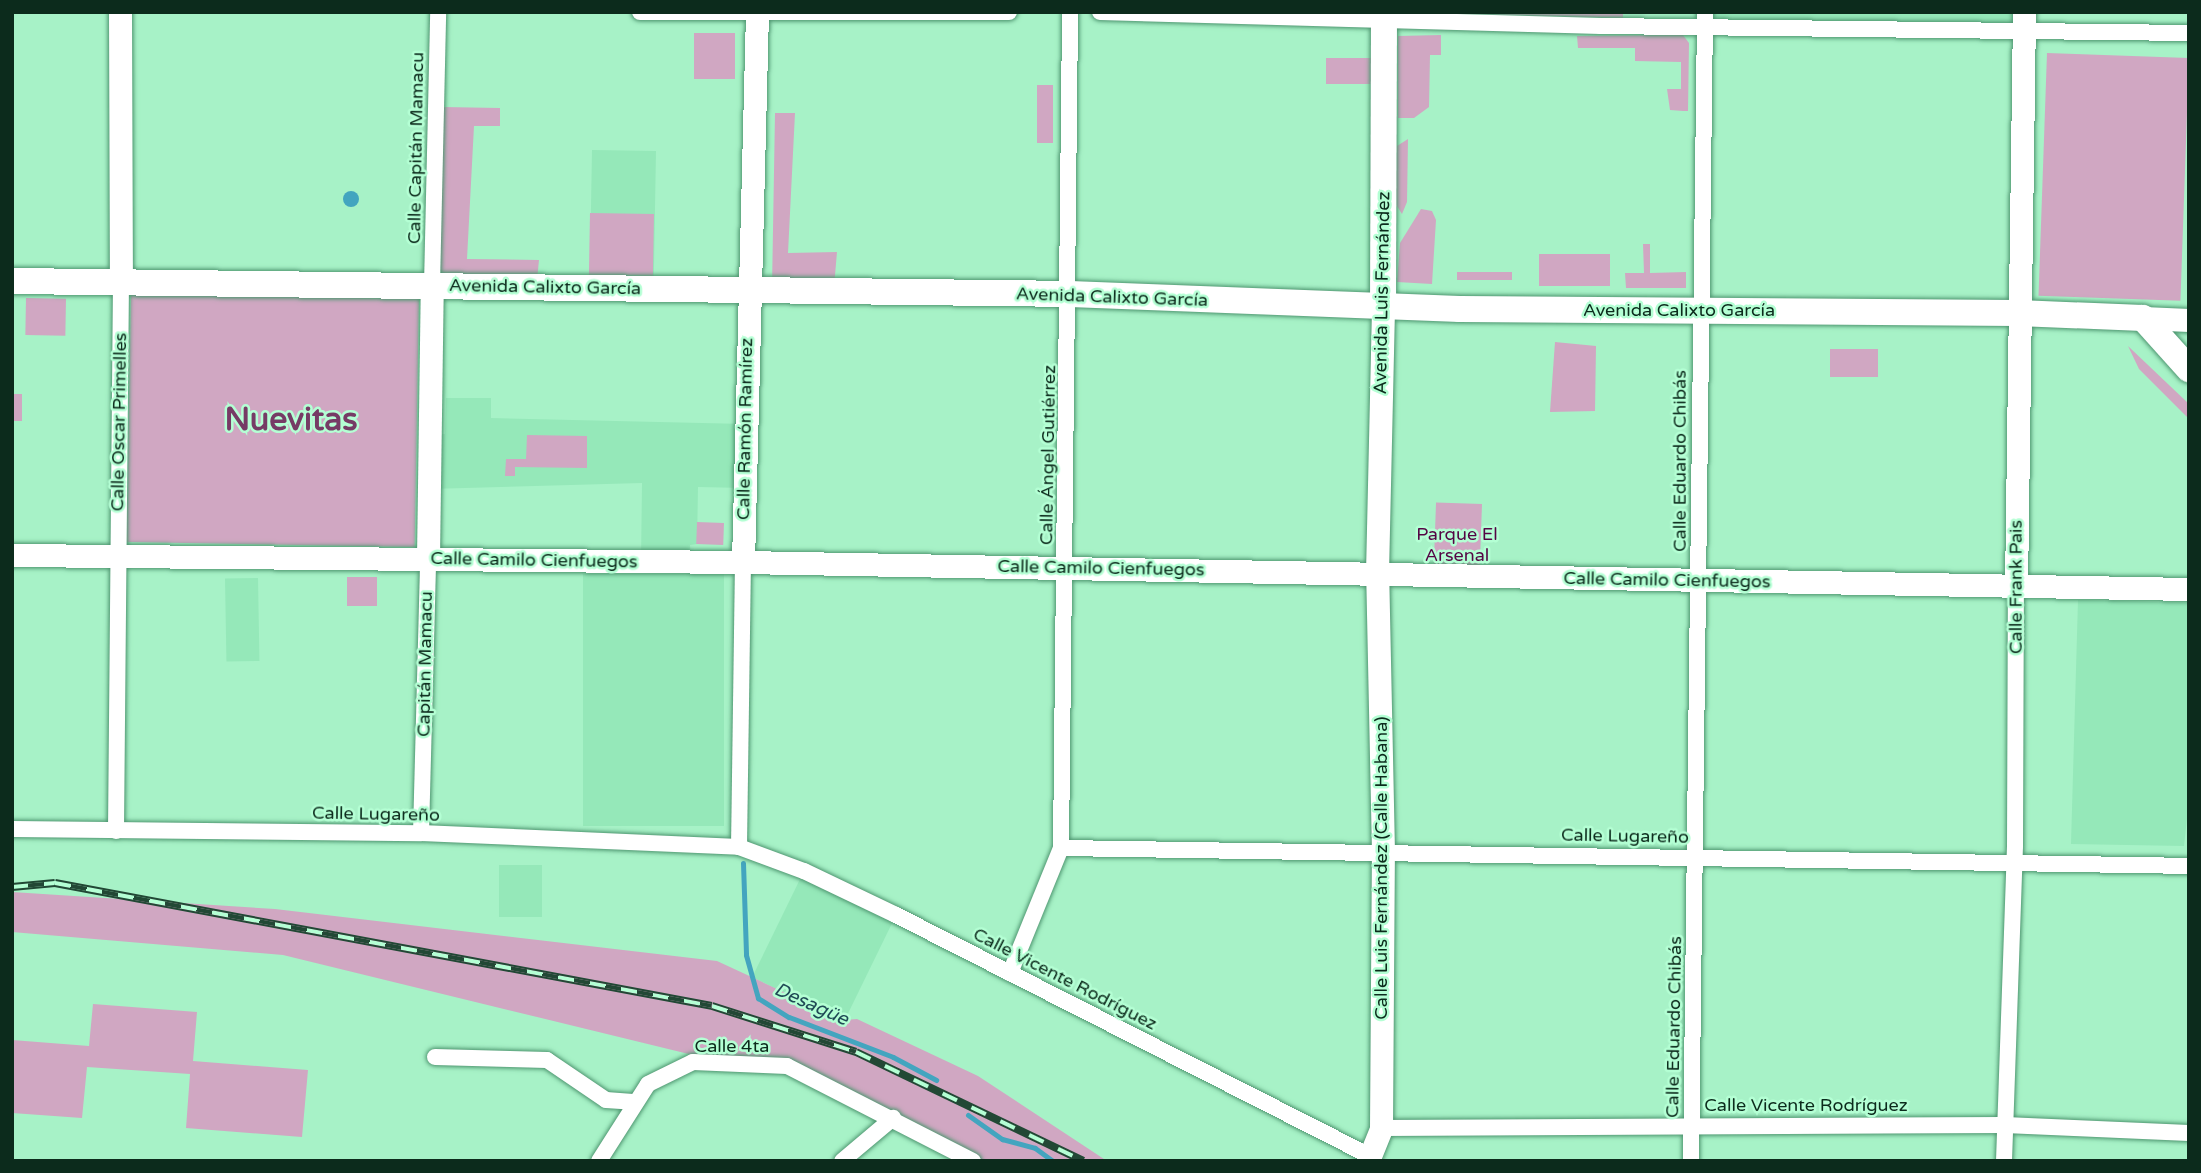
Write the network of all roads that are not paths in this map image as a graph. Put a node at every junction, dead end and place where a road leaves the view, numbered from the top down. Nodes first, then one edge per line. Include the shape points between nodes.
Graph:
1 (120, 12) edge
2 (438, 12) edge
3 (640, 12) edge
4 (1009, 12) edge
5 (1070, 12) edge
6 (1100, 12) edge
7 (757, 13) edge
8 (1384, 15) edge
9 (1705, 19) edge
10 (2024, 20) edge
11 (2189, 33) edge
12 (12, 281) edge
13 (121, 282) junction
14 (432, 285) junction
15 (747, 291) junction
16 (1070, 294) junction
17 (1383, 306) junction
18 (1700, 310) junction
19 (2018, 313) junction
20 (2143, 318) junction
21 (2189, 320) edge
22 (2189, 369) edge
23 (12, 555) edge
24 (117, 555) junction
25 (428, 558) junction
26 (743, 562) junction
27 (1065, 568) junction
28 (1377, 573) junction
29 (1700, 581) junction
30 (2016, 587) junction
31 (2189, 589) edge
32 (12, 829) edge
33 (116, 831) junction
34 (421, 833) junction
35 (739, 847) junction
36 (1061, 848) junction
37 (1383, 852) junction
38 (1696, 856) junction
39 (2014, 861) junction
40 (2189, 866) edge
41 (1010, 973) junction
42 (435, 1057) dead end
43 (633, 1102) junction
44 (893, 1118) junction
45 (1691, 1124) junction
46 (2005, 1125) junction
47 (1381, 1128) junction
48 (2189, 1133) edge
49 (1368, 1158) edge
50 (599, 1161) edge
51 (842, 1161) edge
52 (973, 1161) edge
53 (1691, 1161) edge
54 (2004, 1161) edge

1 - 13 main road, Calle Oscar Primelles
2 - 14 street, Calle Capitán Mamacu
3 - 7 street
4 - 7 street
5 - 16 street, Calle Ángel Gutiérrez
6 - 8 street
7 - 15 main road, Calle Ramón Ramírez
8 - 9 street
8 - 17 main road, Avenida Luis Fernández
9 - 10 street
9 - 18 street, Calle Eduardo Chibás
10 - 11 street
10 - 19 main road, Calle Frank Pais
12 - 13 main road, Avenida Calixto García
13 - 14 main road, Avenida Calixto García
13 - 24 street, Calle Oscar Primelles
14 - 15 main road, Avenida Calixto García
14 - 25 main road, Capitán Mamacu
15 - 16 main road, Avenida Calixto García
15 - 26 main road, Calle Ramón Ramírez
16 - 17 main road, Avenida Calixto García
16 - 27 street, Calle Ángel Gutiérrez
17 - 18 main road, Avenida Calixto García
17 - 28 main road, Avenida Luis Fernández
18 - 19 main road, Avenida Calixto García
18 - 29 street, Calle Eduardo Chibás
19 - 20 main road, Avenida Calixto García
19 - 30 main road, Calle Frank Pais
20 - 21 main road
20 - 22 main road
23 - 24 main road, Calle Camilo Cienfuegos
24 - 25 main road, Calle Camilo Cienfuegos
24 - 33 street, Calle Oscar Primelles
25 - 26 main road, Calle Camilo Cienfuegos
25 - 34 street, Capitán Mamacu
26 - 27 main road, Calle Camilo Cienfuegos
26 - 35 street, Calle Ramón Ramírez
27 - 28 main road, Calle Camilo Cienfuegos
27 - 36 street, Calle Ángel Gutiérrez
28 - 29 main road, Calle Camilo Cienfuegos
28 - 37 main road, Calle Luis Fernández (Calle Habana)
29 - 30 main road, Calle Camilo Cienfuegos
29 - 38 street, Calle Eduardo Chibás
30 - 31 main road, Calle Camilo Cienfuegos
30 - 39 street, Calle Frank Pais
32 - 33 street, Calle Lugareño
33 - 34 street, Calle Lugareño
34 - 35 street, Calle Lugareño
35 - 41 street, Calle Vicente Rodríguez via 804,871
36 - 37 street, Calle Lugareño
36 - 41 street, Calle Ángel Gutiérrez
37 - 38 street, Calle Lugareño
37 - 47 main road, Calle Luis Fernández (Calle Habana)
38 - 39 street, Calle Lugareño
38 - 45 street, Calle Eduardo Chibás
39 - 40 street, Calle Lugareño
39 - 46 street, Calle Frank Pais
41 - 49 street, Calle Vicente Rodríguez
42 - 43 street via 547,1060 606,1100
43 - 44 street, Calle 4ta via 648,1084 693,1062 787,1066
43 - 50 street, Calle 4ta
44 - 51 street
44 - 52 street, Calle 4ta
45 - 46 street, Calle Vicente Rodríguez
45 - 47 street, Calle Vicente Rodríguez
45 - 53 street, Calle Eduardo Chibás
46 - 48 street, Calle Vicente Rodríguez
46 - 54 street, Calle Frank Pais
47 - 49 main road, Calle Luis Fernández (Calle Habana)

